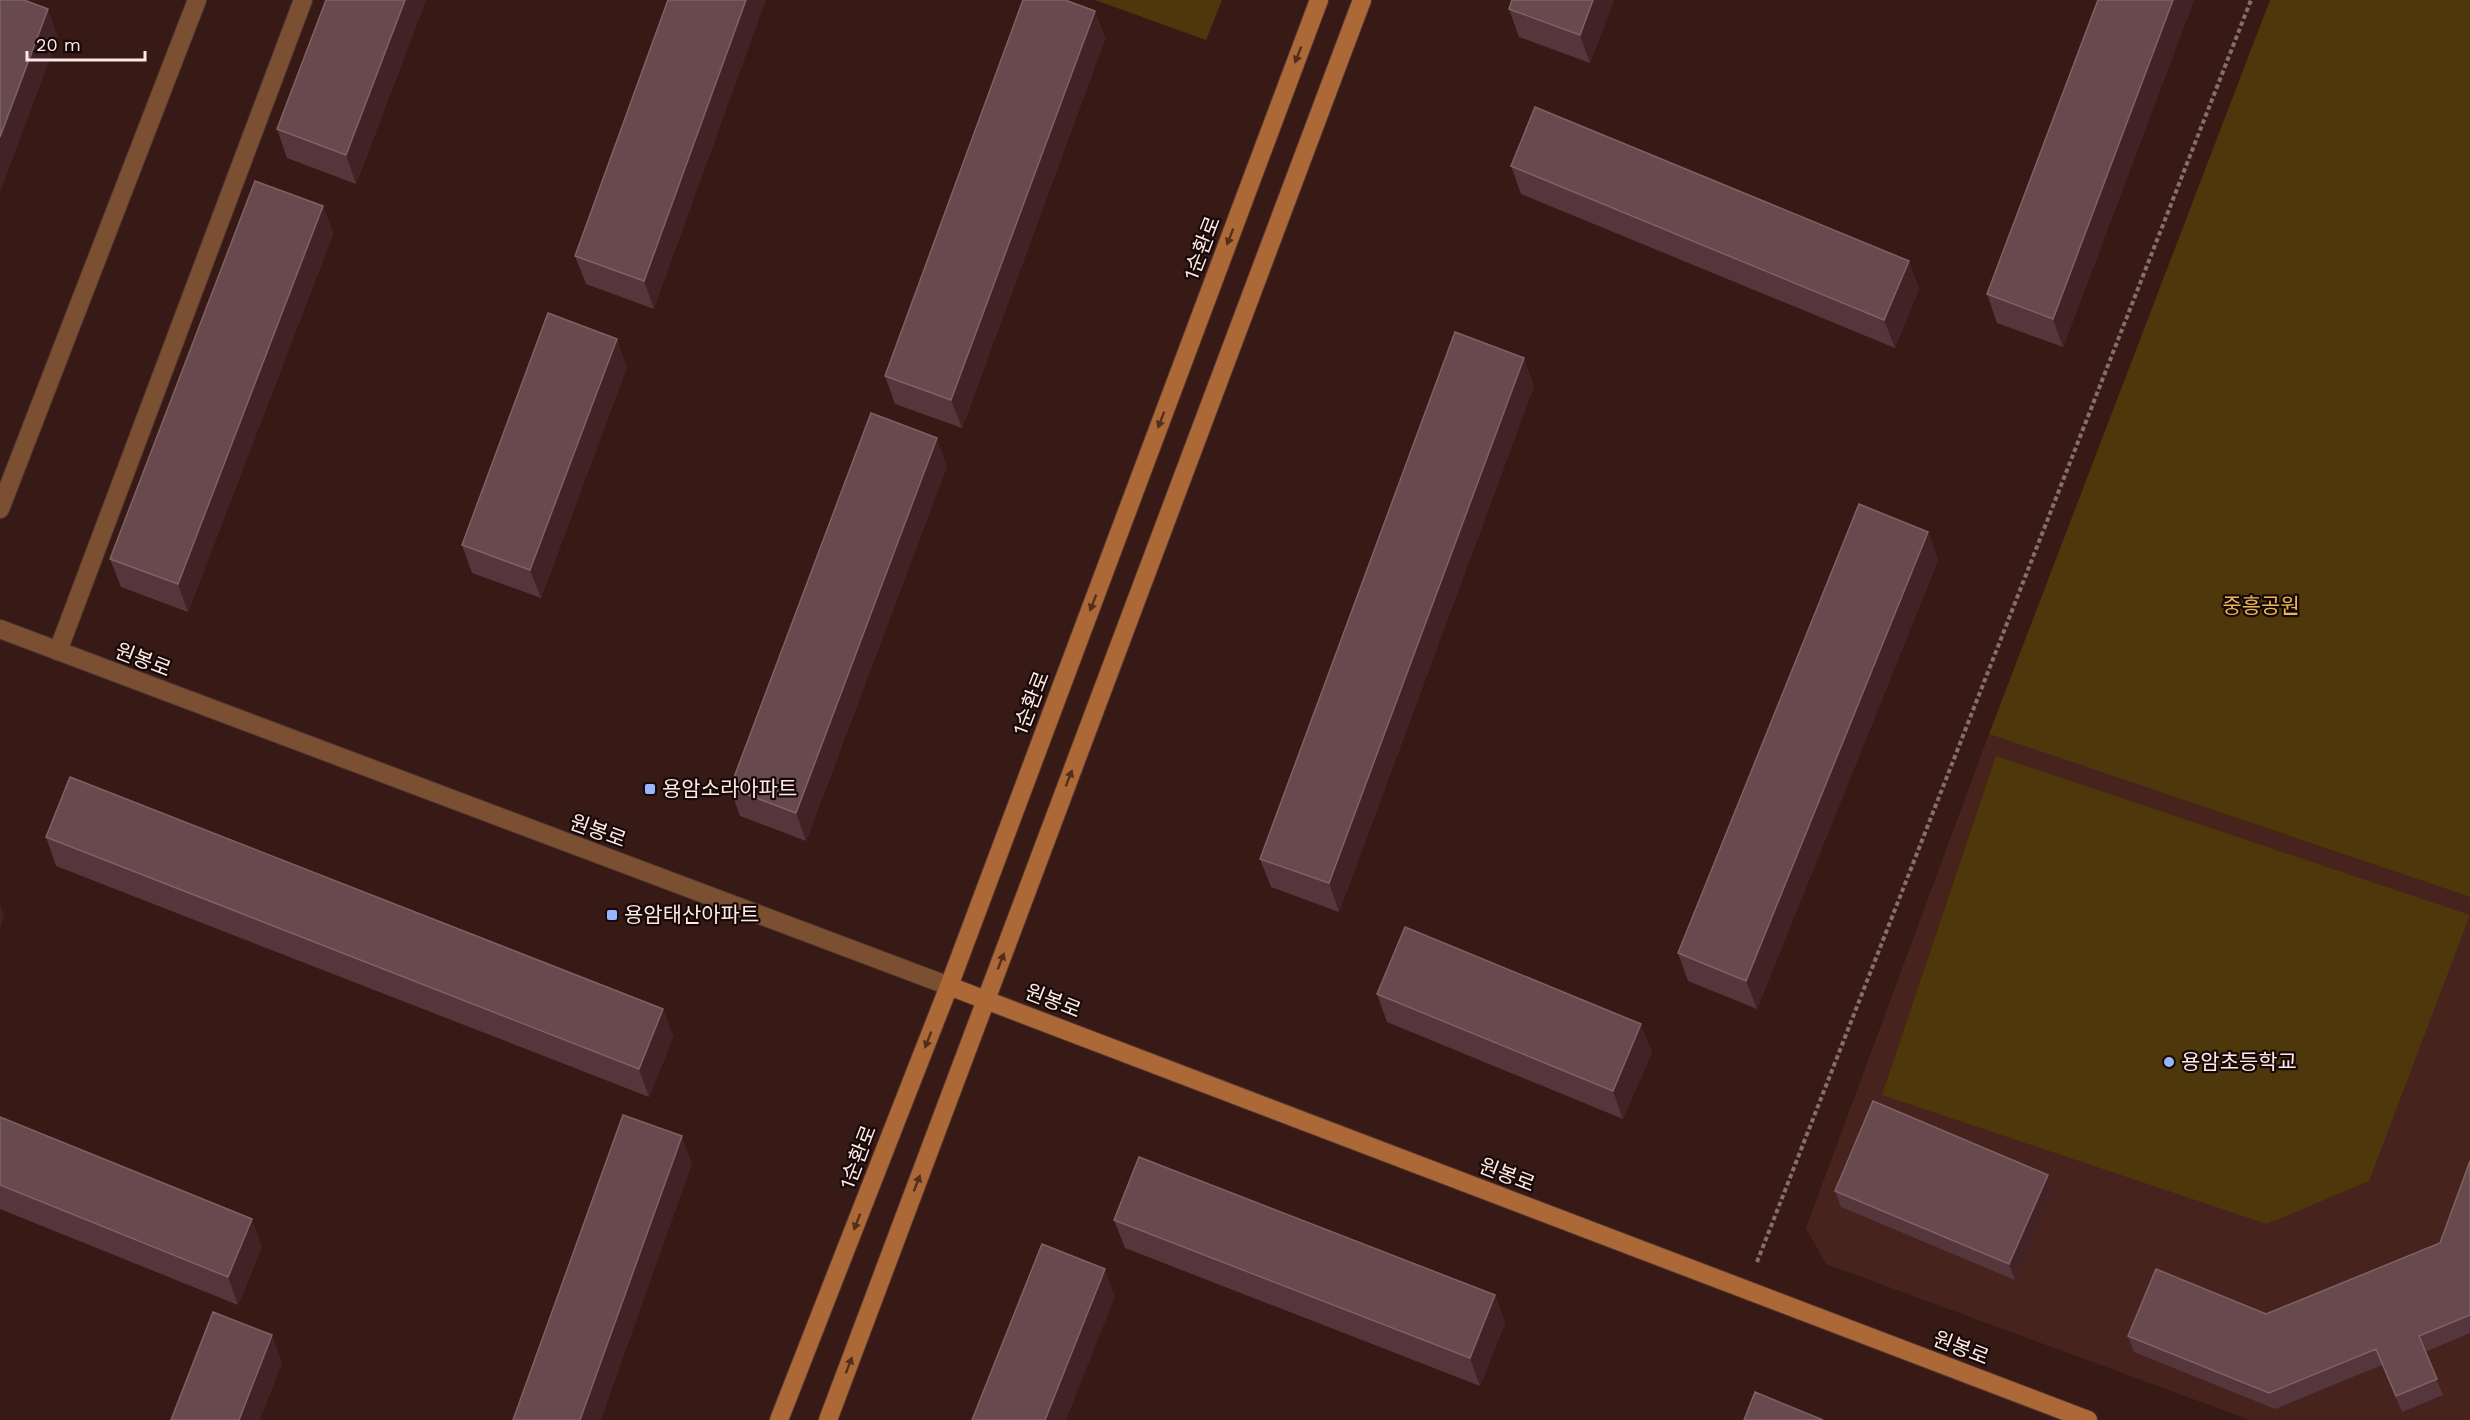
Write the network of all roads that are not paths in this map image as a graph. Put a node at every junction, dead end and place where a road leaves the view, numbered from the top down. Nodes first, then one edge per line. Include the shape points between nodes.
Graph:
1 (197, 0) edge
2 (303, 0) edge
3 (1319, 0) edge
4 (1362, 0) edge
5 (0, 509) edge
6 (0, 629) edge
7 (58, 651) junction
8 (949, 986) junction
9 (986, 1000) junction
10 (779, 1420) edge
11 (828, 1420) edge
12 (2088, 1420) edge

1 - 5 street
2 - 7 street
3 -> 8 street, 1순환로
9 -> 4 street
6 - 7 street, 원봉로
7 - 8 street, 원봉로
8 - 9 street, 원봉로
8 -> 10 street, 1순환로
11 -> 9 street
9 - 12 street, 원봉로

